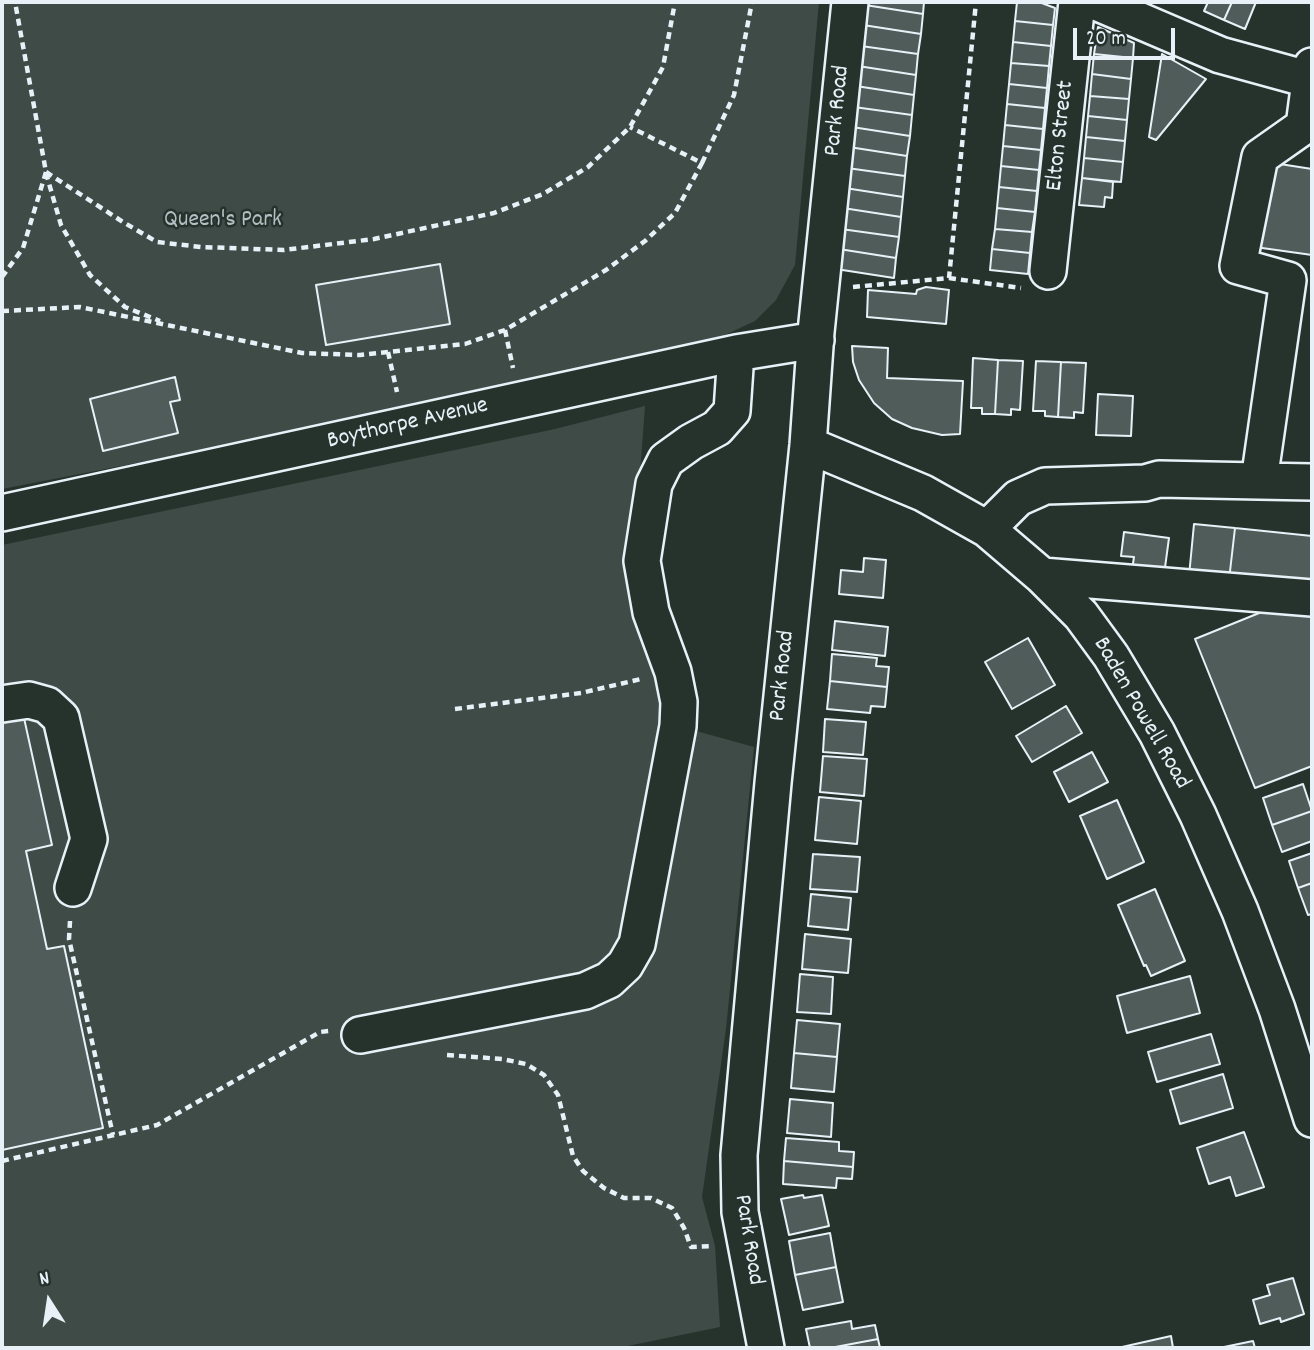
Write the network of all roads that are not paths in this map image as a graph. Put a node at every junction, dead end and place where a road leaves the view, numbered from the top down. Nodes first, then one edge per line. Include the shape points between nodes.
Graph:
1 (850, 2) edge
2 (1077, 2) edge
3 (1096, 2) edge
4 (1311, 73) edge
5 (1048, 271) road end
6 (816, 340) junction
7 (736, 353) junction
8 (808, 445) junction
9 (1259, 481) junction
10 (1312, 482) edge
11 (2, 513) edge
12 (987, 529) junction
13 (1042, 576) junction
14 (1312, 598) edge
15 (2, 704) edge
16 (73, 888) road end
17 (360, 1035) road end
18 (1312, 1119) edge
19 (766, 1348) edge

1 - 6 street, Park Road
2 - 5 street, Elton Street
3 - 4 street via 1220,55
4 - 9 street via 1304,127 1259,157 1238,266 1288,280
6 - 7 street, Boythorpe Avenue
6 - 8 street, Park Road
7 - 11 street, Boythorpe Avenue
7 - 17 street via 732,411 717,428 666,460 654,484 642,561 651,612 673,672 678,726 636,944 625,965 609,980 585,991
8 - 12 street, Baden Powell Road via 923,493
8 - 19 street, Park Road via 738,1155 745,1244
9 - 10 street
9 - 12 street via 1159,479 1045,486 1018,498
12 - 13 street, Baden Powell Road
13 - 14 street
13 - 18 street, Baden Powell Road via 1081,615 1111,656 1198,815 1277,1009
15 - 16 street via 29,700 47,705 61,718 89,839

